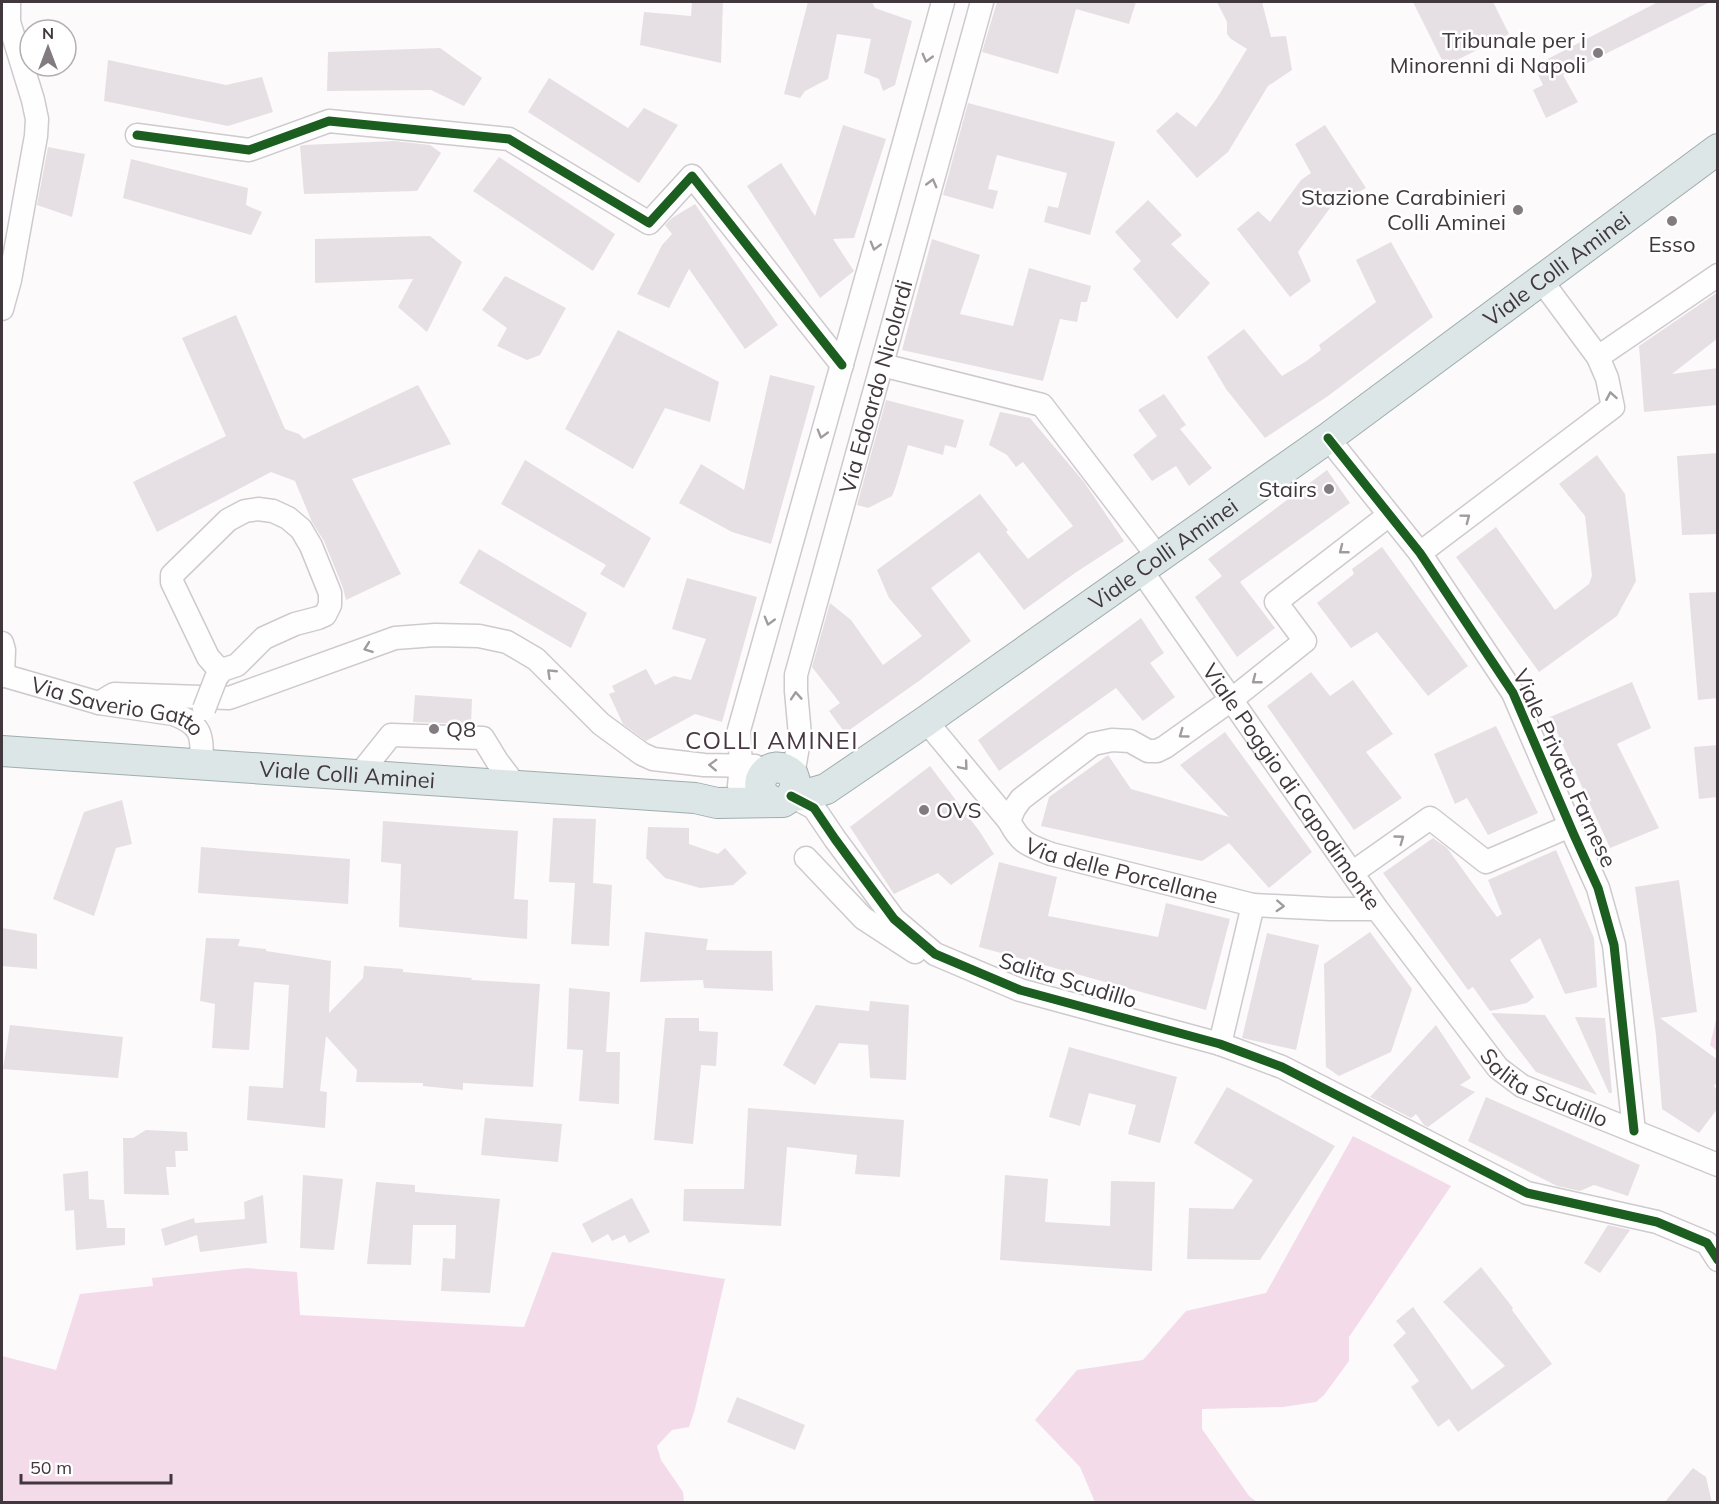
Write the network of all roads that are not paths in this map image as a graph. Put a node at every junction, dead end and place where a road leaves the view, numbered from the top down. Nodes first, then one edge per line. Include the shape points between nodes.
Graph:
1 (9, 2) edge
2 (982, 2) edge
3 (939, 3) edge
4 (137, 135) dead end
5 (1718, 149) edge
6 (1718, 274) edge
7 (1541, 280) junction
8 (2, 309) edge
9 (1598, 357) junction
10 (842, 365) junction
11 (882, 365) junction
12 (1328, 438) junction
13 (1389, 515) junction
14 (1420, 553) junction
15 (1149, 564) junction
16 (2, 643) edge
17 (219, 674) junction
18 (2, 675) edge
19 (1231, 700) junction
20 (99, 703) junction
21 (200, 718) junction
22 (926, 721) junction
23 (2, 751) edge
24 (201, 765) junction
25 (359, 775) junction
26 (767, 781) junction
27 (516, 786) junction
28 (1009, 821) junction
29 (1570, 826) junction
30 (806, 858) dead end
31 (1352, 873) junction
32 (1253, 905) junction
33 (1377, 909) junction
34 (935, 954) junction
35 (1447, 999) joint
36 (1220, 1044) junction
37 (1630, 1093) junction
38 (1602, 1118) junction
39 (1634, 1131) junction
40 (1718, 1165) edge
41 (1712, 1252) edge

1 - 8 street via 9,22 37,119
11 -> 2 street, Via Edoardo Nicolardi
3 -> 10 street, Via Edoardo Nicolardi
4 - 10 street via 249,150 329,121 509,139 649,223 692,176
5 - 7 main road, Viale Colli Aminei
6 - 9 street
7 - 9 street
7 - 12 main road, Viale Colli Aminei
14 -> 9 street via 1613,407
10 -> 26 street, Via Edoardo Nicolardi via 739,730
11 - 15 street, Viale Poggio di Capodimonte via 1042,405
26 -> 11 street, Via Edoardo Nicolardi via 800,735 796,675
12 - 13 street, Viale Privato Farnese
12 - 15 main road, Viale Colli Aminei
13 - 14 street, Viale Privato Farnese
13 -> 19 street via 1276,602 1305,641
14 - 29 street, Viale Privato Farnese via 1513,693
15 - 19 street, Viale Poggio di Capodimonte
15 - 22 main road, Viale Colli Aminei
16 - 18 street
17 - 17 street via 237,665 264,638 325,615 330,605 330,592 301,529 273,511 245,511 228,520 172,575 172,582
17 - 21 street, bridge
18 - 20 street, Via Saverio Gatto
19 -> 28 street via 1157,752 1130,741 1093,744 1021,799
19 - 31 street, Viale Poggio di Capodimonte
20 - 21 street, Via Saverio Gatto
26 -> 20 street via 642,754 601,724 536,659 507,642 479,636 395,638 229,698 114,694
21 - 24 street, Via Saverio Gatto
22 - 26 main road, Viale Colli Aminei via 818,792 805,795
22 -> 28 street, Via delle Porcellane
23 - 24 main road, Viale Colli Aminei
24 - 25 main road, Viale Colli Aminei
25 - 27 main road, Viale Colli Aminei
25 - 27 street via 391,735 483,738
26 - 27 main road, Viale Colli Aminei via 717,803 695,798
26 - 34 street, Salita Scudillo via 814,808 894,919
28 - 32 street, Via delle Porcellane via 1027,844 1051,854
31 -> 29 street via 1430,818 1486,862
29 - 37 street, Viale Privato Farnese via 1598,888 1614,945
30 - 34 street via 863,918 914,952
31 - 33 street, Viale Poggio di Capodimonte
32 -> 33 street, Via delle Porcellane
32 - 36 street
33 - 35 street, Viale Poggio di Capodimonte
34 - 36 street, Salita Scudillo via 1020,990
35 - 38 street, Salita Scudillo via 1498,1068 1522,1086
36 - 41 street, Salita Scudillo via 1282,1067 1527,1193 1657,1222
37 - 38 street
37 - 39 street, Viale Privato Farnese
38 - 39 street, Salita Scudillo
39 - 40 street, Salita Scudillo

